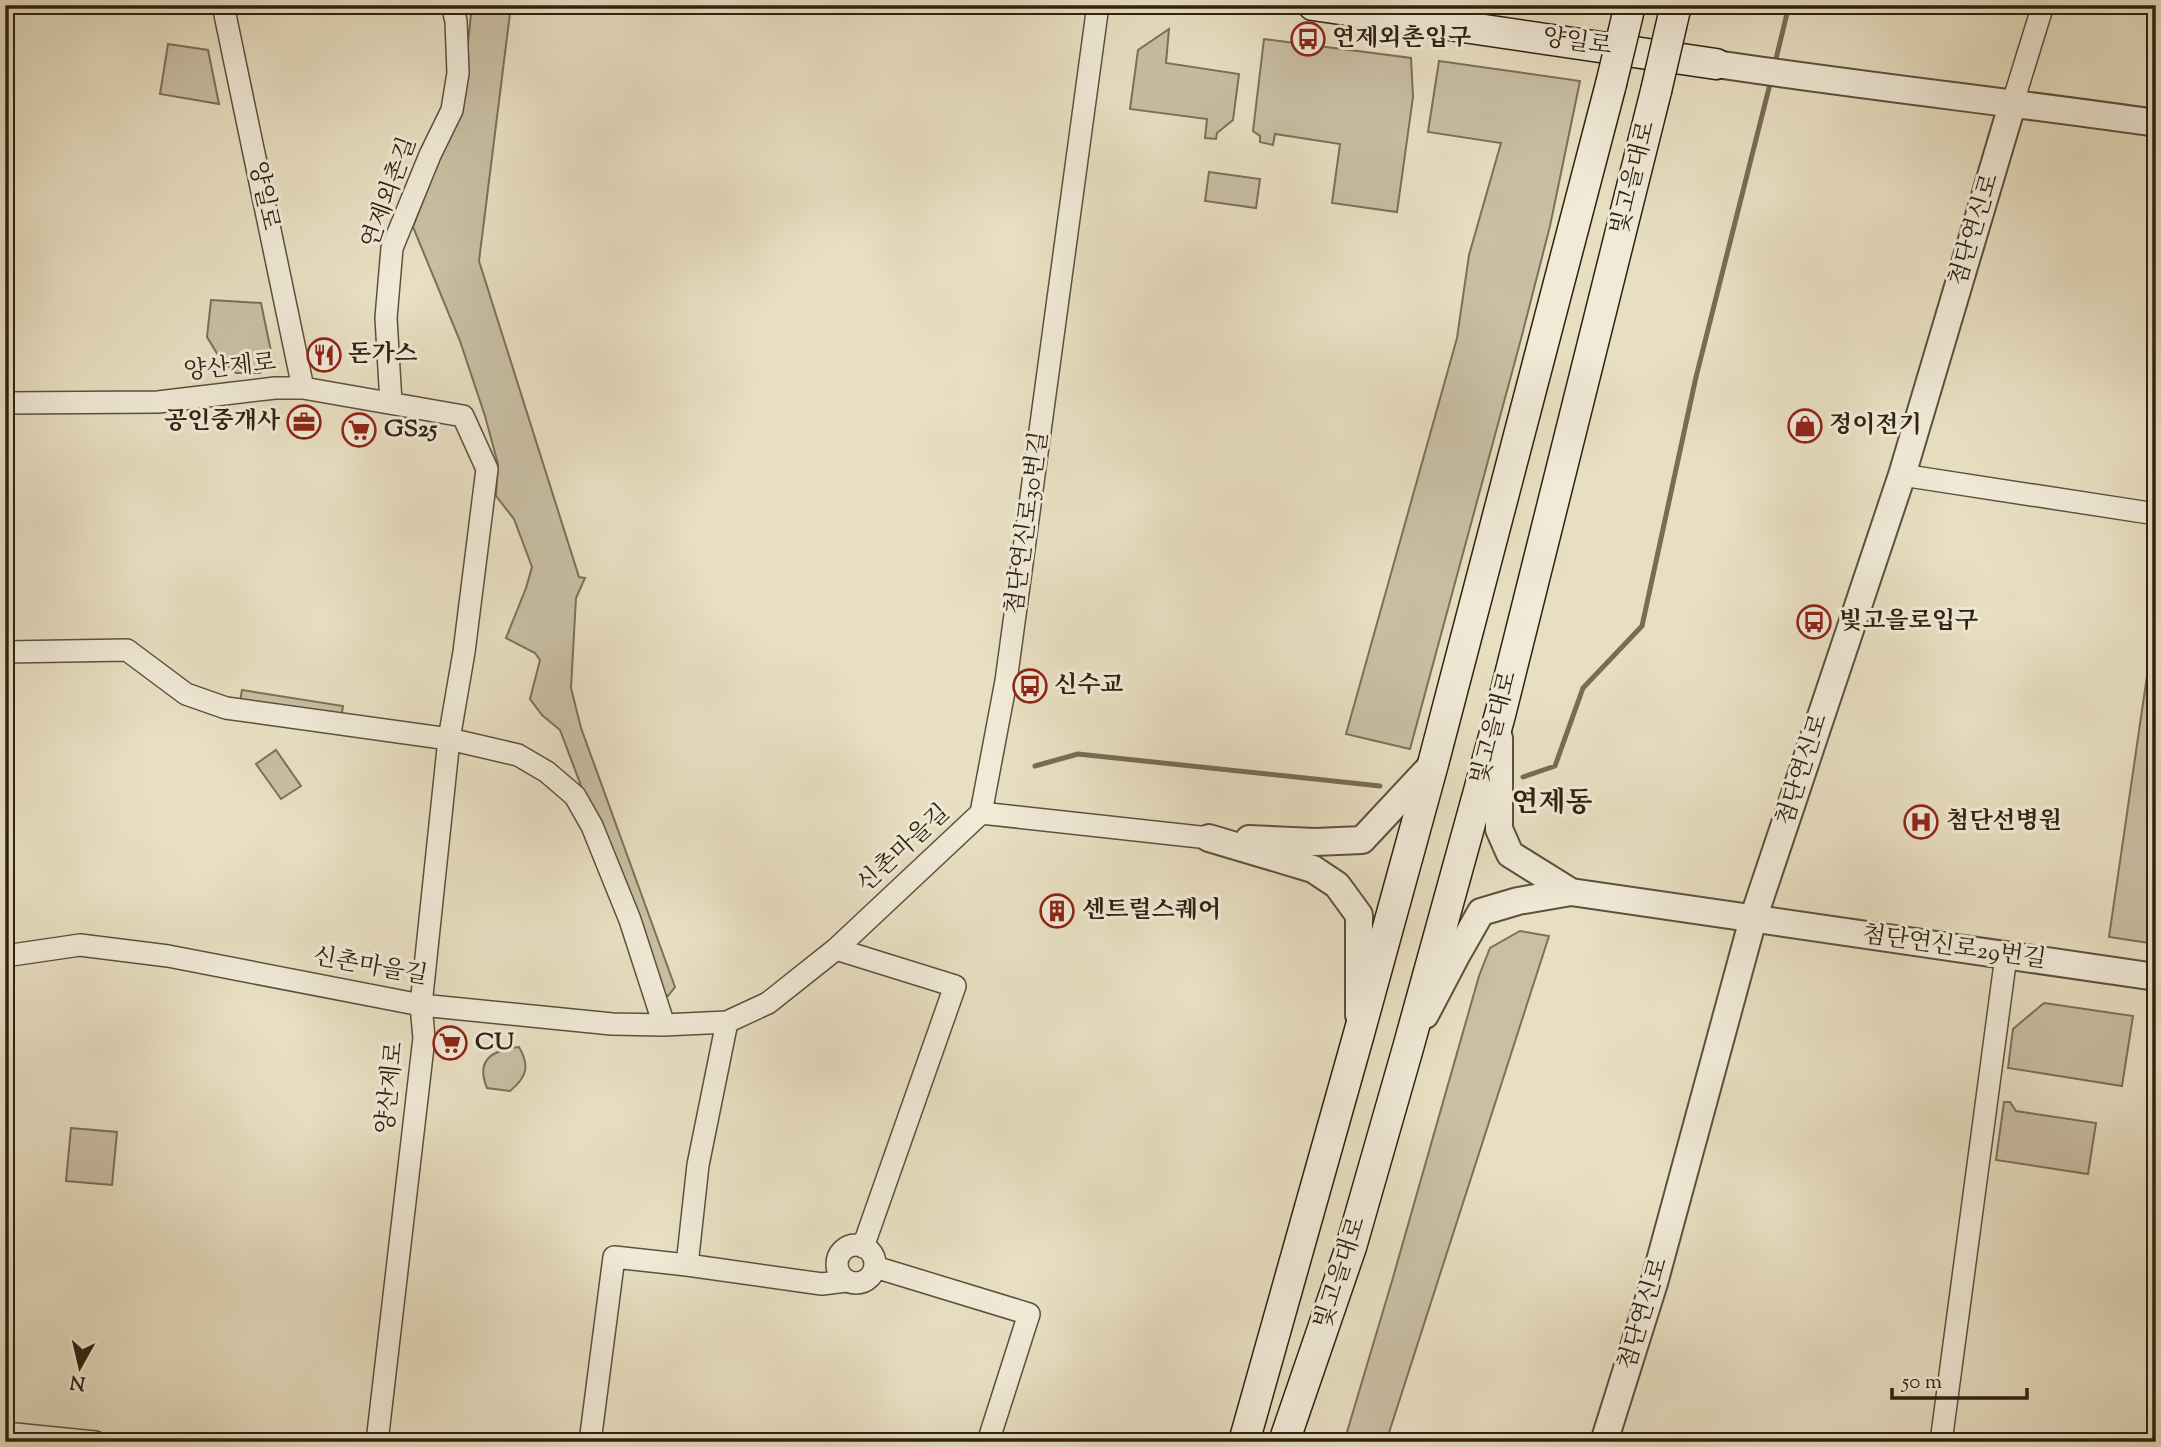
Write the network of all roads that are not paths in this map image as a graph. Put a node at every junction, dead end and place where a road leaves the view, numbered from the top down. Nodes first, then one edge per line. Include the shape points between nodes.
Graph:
1 (223, 5) edge
2 (452, 5) edge
3 (1098, 5) edge
4 (1313, 5) edge
5 (1630, 5) edge
6 (1676, 5) edge
7 (2043, 5) edge
8 (1716, 64) joint
9 (2013, 103) junction
10 (2156, 122) edge
11 (303, 388) junction
12 (5, 403) edge
13 (391, 403) junction
14 (1902, 475) junction
15 (2156, 514) edge
16 (5, 652) edge
17 (1500, 715) junction
18 (450, 739) junction
19 (1433, 764) junction
20 (981, 813) junction
21 (1209, 838) junction
22 (1572, 892) junction
23 (1753, 919) junction
24 (836, 948) junction
25 (5, 956) edge
26 (2006, 956) junction
27 (2156, 978) edge
28 (421, 1004) junction
29 (727, 1022) junction
30 (664, 1025) junction
31 (1359, 1037) junction
32 (1408, 1048) junction
33 (1302, 1233) junction
34 (863, 1247) junction
35 (1351, 1247) junction
36 (687, 1265) junction
37 (874, 1267) junction
38 (846, 1280) junction
39 (8, 1436) edge
40 (95, 1442) edge
41 (376, 1442) edge
42 (590, 1442) edge
43 (988, 1442) edge
44 (1228, 1442) edge
45 (1244, 1442) edge
46 (1284, 1442) edge
47 (1297, 1442) edge
48 (1604, 1442) edge
49 (1941, 1442) edge

1 - 11 street, 양일로
2 - 13 street, 연제외촌길 via 458,73 452,110 392,248 386,318
3 - 20 street, 첨단연신로30번길 via 1006,681
4 - 8 main road, 양일로
5 - 19 main road, 빛고을대로, bridge
6 - 17 main road, 빛고을대로, bridge
7 - 9 street
8 - 9 street
9 - 10 street
9 - 14 street, 첨단연신로
11 - 12 street, 양산제로 via 158,402
11 - 13 street, 양산제로
13 - 18 street, 양산제로 via 463,416 486,468
14 - 15 street
14 - 23 street, 첨단연신로
16 - 18 street via 127,650 186,694 226,708
17 - 22 street via 1499,829 1510,854
17 - 32 main road, 빛고을대로
18 - 28 street, 양산제로
18 - 30 street via 518,755 575,796 630,919
19 - 21 street via 1362,840
19 - 31 main road, 빛고을대로
20 - 21 street
20 - 24 street, 신촌마을길
21 - 31 street via 1314,869 1337,884 1359,915
22 - 23 street
22 - 32 street via 1481,912
23 - 26 street, 첨단연신로29번길
23 - 48 street, 첨단연신로 via 1654,1283
24 - 29 street, 신촌마을길 via 768,1003
24 - 34 street via 955,986
25 - 28 street, 신촌마을길 via 80,946 168,956
26 - 27 street, 첨단연신로29번길
26 - 49 street
28 - 30 street, 신촌마을길
28 - 41 street, 양산제로 via 424,1038
29 - 30 street, 신촌마을길
29 - 36 street via 698,1165
31 - 33 main road, 빛고을대로
32 - 35 main road, 빛고을대로
33 - 44 main road
33 - 45 main road, 빛고을대로
34 - 37 street via 872,1255
34 - 38 street via 851,1245 840,1252 838,1271
35 - 46 main road, 빛고을대로
35 - 47 main road
36 - 38 street via 822,1284
36 - 42 street via 614,1257
37 - 38 street via 864,1281
37 - 43 street via 1030,1314
39 - 40 street

